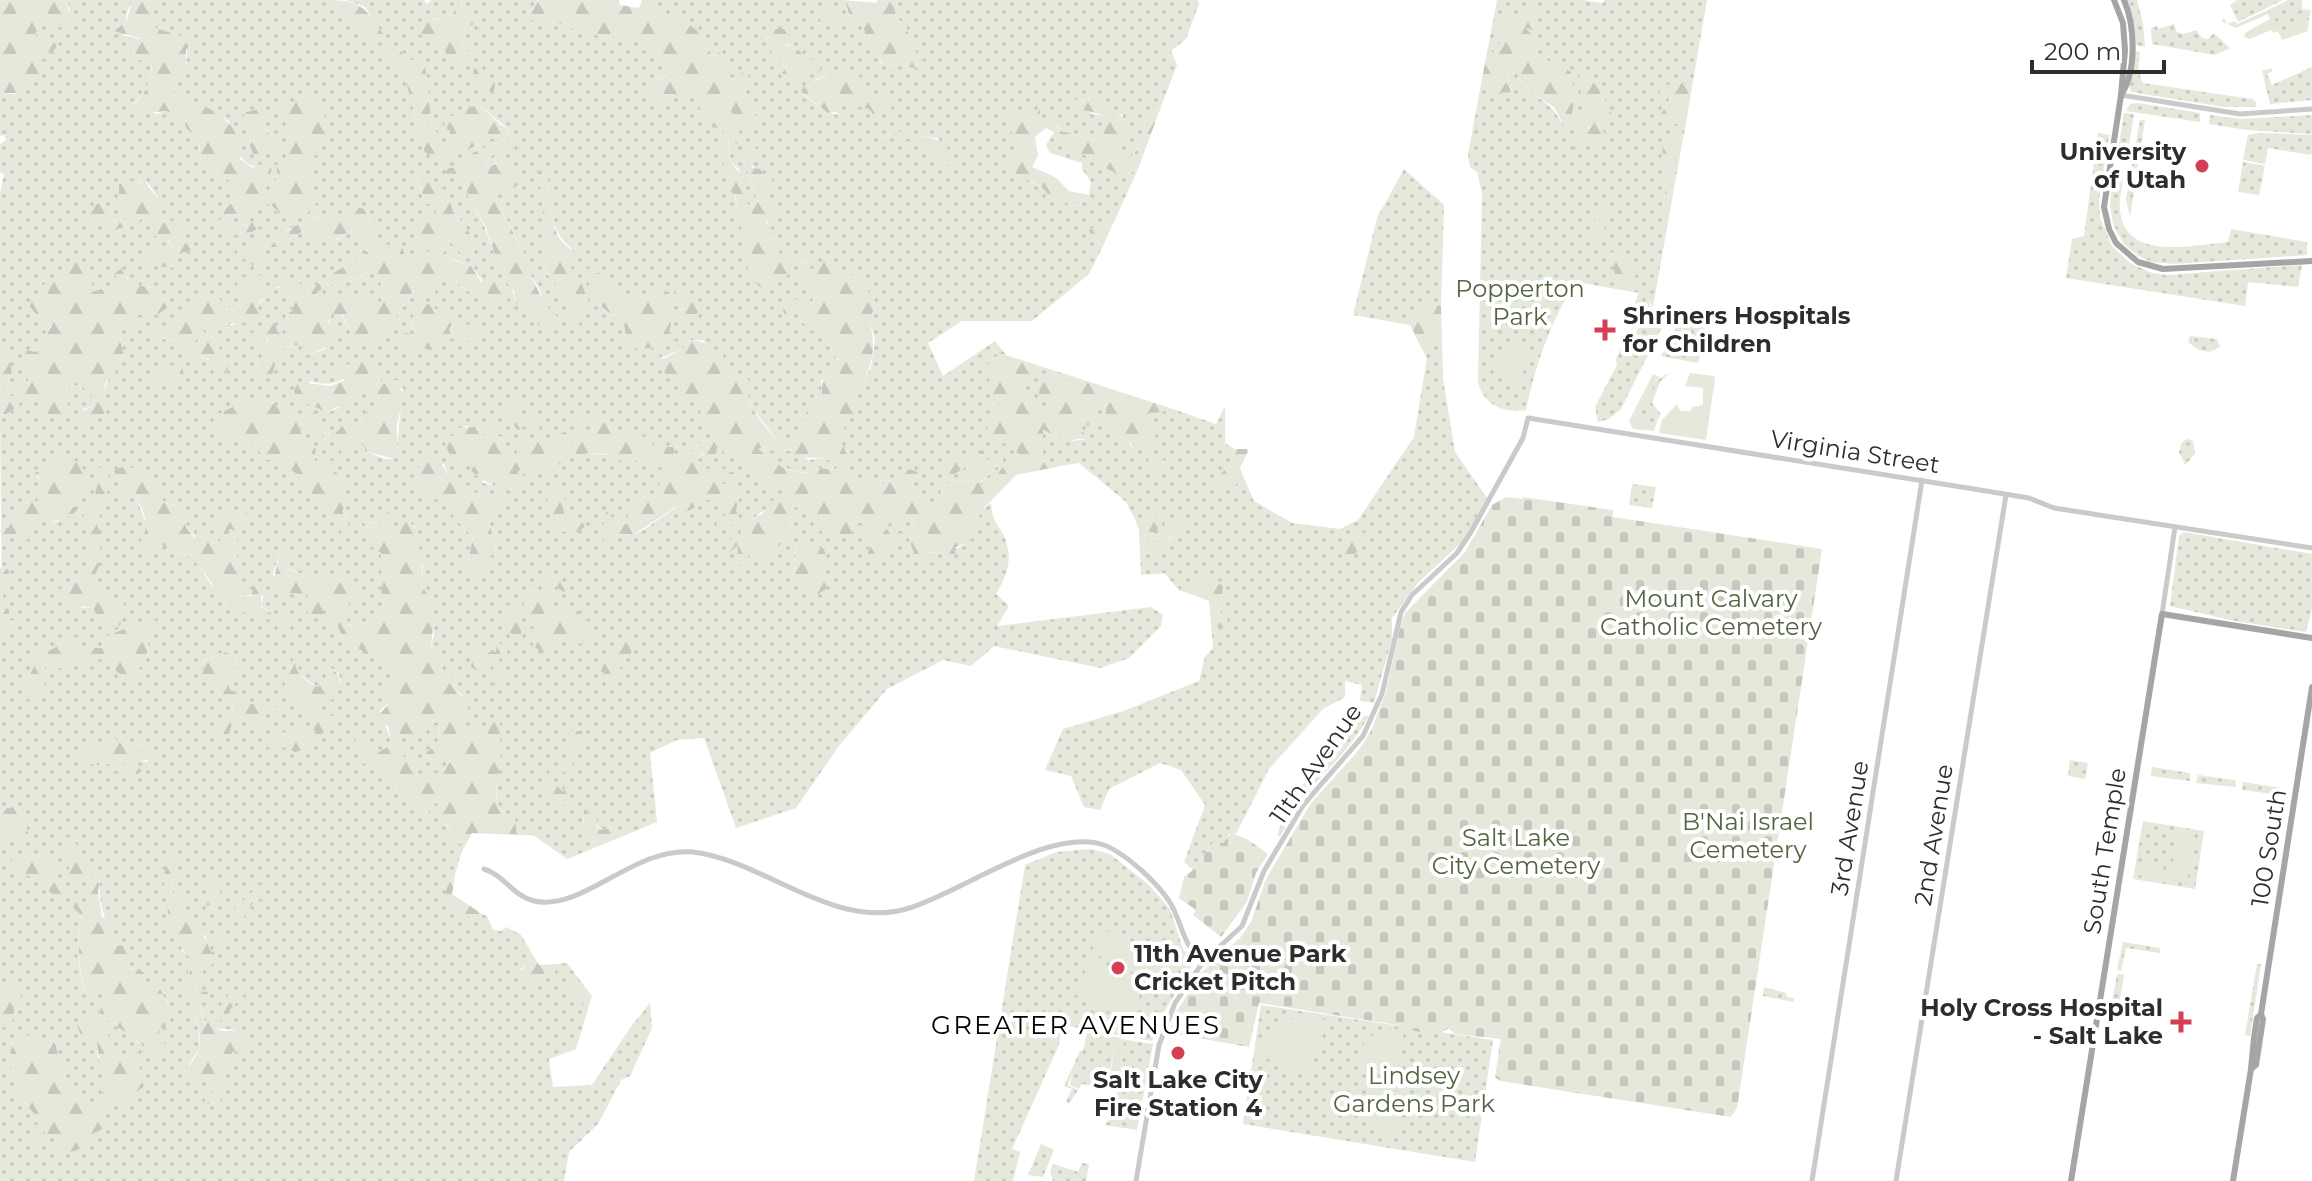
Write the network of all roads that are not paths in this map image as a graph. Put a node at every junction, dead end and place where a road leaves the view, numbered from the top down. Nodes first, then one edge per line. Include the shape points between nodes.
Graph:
1 (2119, 0) edge
2 (2121, 95) junction
3 (2312, 109) edge
4 (2312, 261) edge
5 (1528, 418) joint
6 (1922, 480) junction
7 (2006, 495) junction
8 (2175, 527) junction
9 (2312, 548) edge
10 (2162, 614) junction
11 (2312, 638) edge
12 (2312, 687) edge
13 (484, 869) dead end
14 (1203, 962) junction
15 (2261, 1014) junction
16 (2251, 1069) junction
17 (1136, 1181) edge
18 (1812, 1181) edge
19 (1896, 1181) edge
20 (2071, 1181) edge
21 (2233, 1181) edge

1 - 2 main road via 2125,15
1 - 2 main road via 2133,38
2 - 3 street via 2240,114
2 - 4 main road via 2104,207 2112,236 2127,254 2163,269
5 - 6 street, Virginia Street
5 - 14 street, 11th Avenue via 1522,441 1471,532 1401,612 1382,694 1363,736 1304,804 1264,871 1242,926
6 - 7 street, Virginia Street
6 - 18 street, 3rd Avenue
7 - 8 street, Virginia Street via 2052,508
7 - 19 street, 2nd Avenue
8 - 9 street, Virginia Street
8 - 10 street, South Temple
10 - 11 main road
10 - 20 main road, South Temple
12 - 15 main road, 100 South
13 - 14 street via 522,897 548,902 654,856 694,852 847,909 880,913 909,908 1060,844 1089,841 1118,852 1163,893 1186,944
14 - 17 street, 11th Avenue via 1175,1003 1159,1045
15 - 16 main road, 100 South
15 - 16 main road, 100 South via 2256,1065
16 - 21 main road, 100 South

